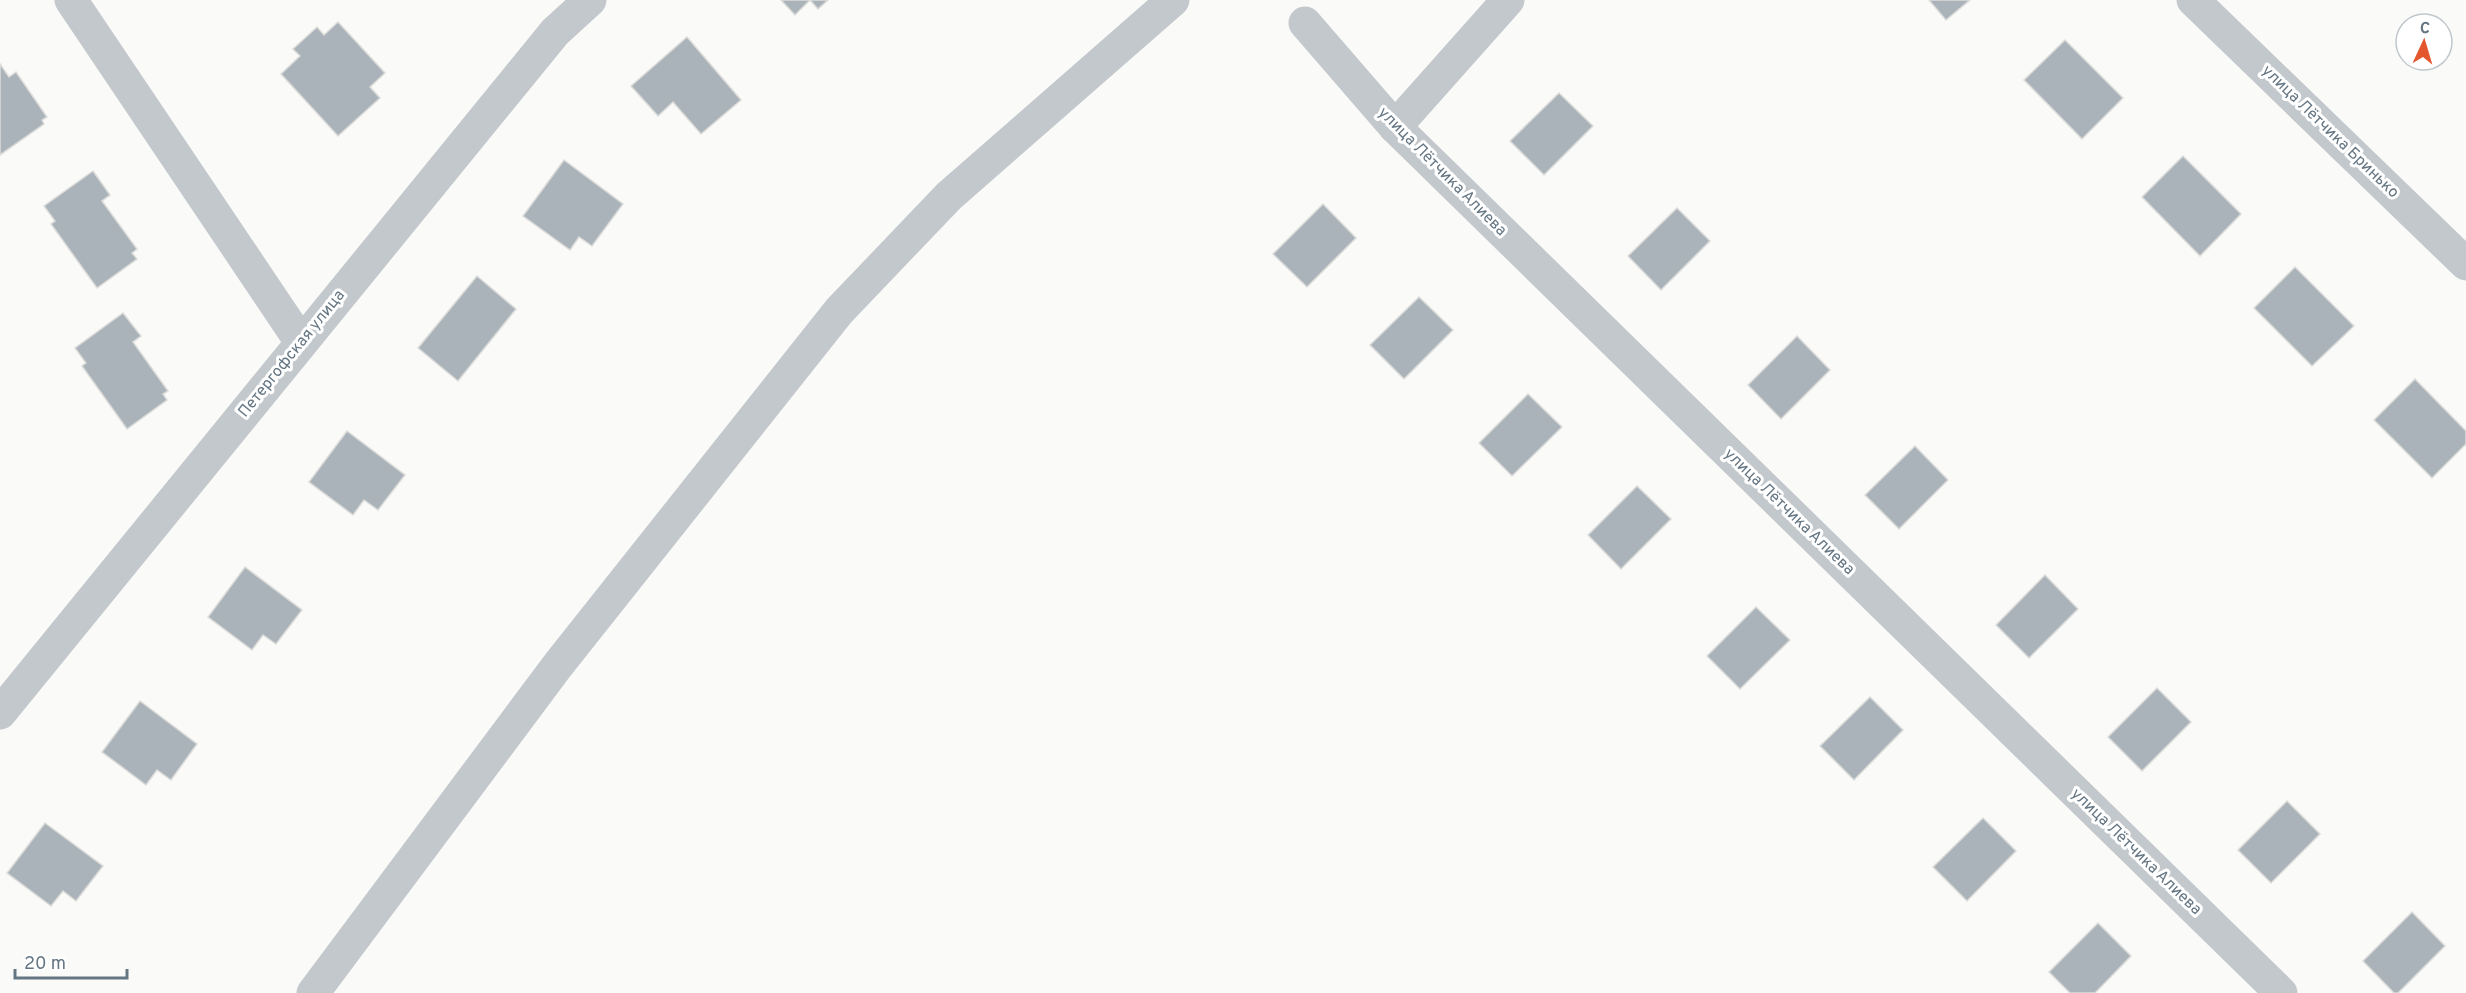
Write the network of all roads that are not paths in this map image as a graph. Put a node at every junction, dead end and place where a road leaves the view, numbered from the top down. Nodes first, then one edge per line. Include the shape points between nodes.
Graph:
1 (71, 0) edge
2 (590, 0) edge
3 (1173, 0) edge
4 (1509, 0) edge
5 (2196, 1) edge
6 (1305, 23) dead end
7 (1395, 127) junction
8 (2466, 264) edge
9 (301, 342) junction
10 (0, 713) edge
11 (313, 993) edge
12 (2281, 993) edge

1 - 9 street
2 - 9 street, Петергофская улица via 555,32
3 - 11 street via 949,196 839,310 558,665
4 - 7 street
5 - 8 street, улица Лётчика Бринько
6 - 7 street, улица Лётчика Алиева
7 - 12 street, улица Лётчика Алиева
9 - 10 street, Петергофская улица

